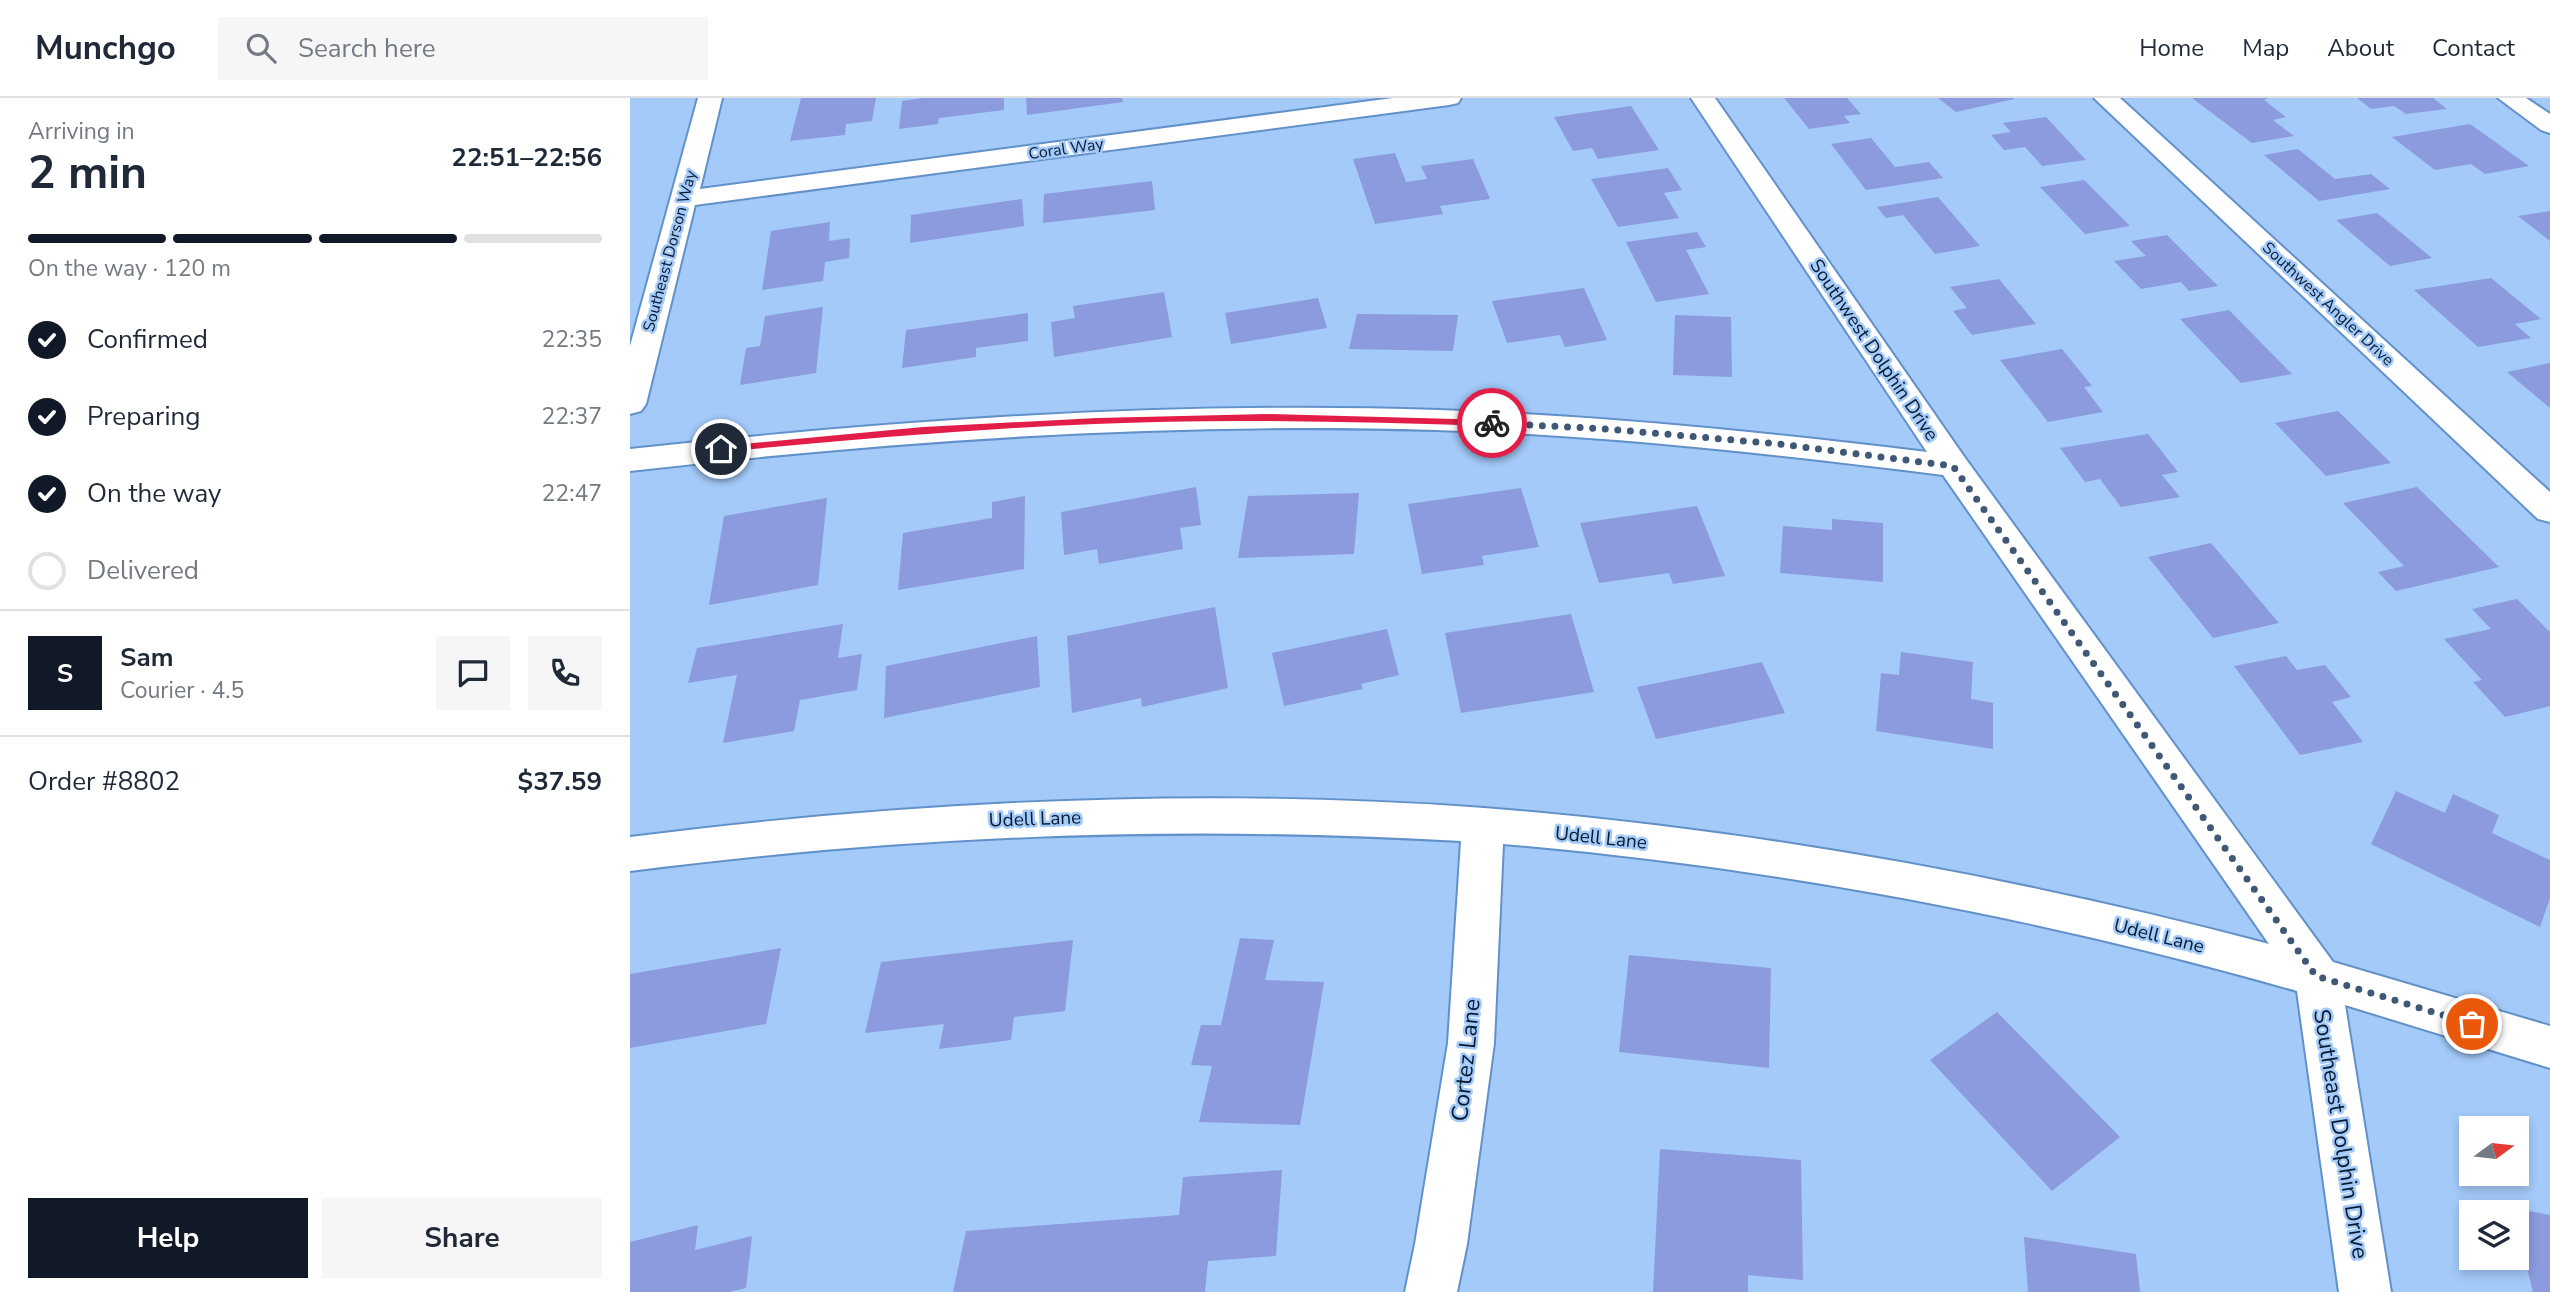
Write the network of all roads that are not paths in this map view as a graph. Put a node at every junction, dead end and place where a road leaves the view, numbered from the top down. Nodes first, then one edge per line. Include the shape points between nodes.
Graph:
1 (710, 98) edge
2 (1703, 98) edge
3 (2106, 98) edge
4 (2510, 98) edge
5 (1440, 99) edge
6 (2550, 125) edge
7 (683, 199) junction
8 (630, 404) edge
9 (630, 460) edge
10 (1953, 466) junction
11 (2550, 511) edge
12 (1483, 826) junction
13 (630, 854) edge
14 (2316, 976) junction
15 (2550, 1047) edge
16 (1431, 1292) edge
17 (2365, 1292) edge

1 - 7 street, Southeast Dorson Way
2 - 10 street, Southwest Dolphin Drive
3 - 11 street, Southwest Angler Drive
4 - 6 street
5 - 7 street, Coral Way
7 - 8 street, Southeast Dorson Way
9 - 10 street via 923,430 1267,417 1607,429
10 - 14 street, Southwest Dolphin Drive
12 - 13 street, Udell Lane via 1132,815 929,823 720,841
12 - 14 street, Udell Lane via 1682,846 1888,878 2101,921
12 - 16 street, Cortez Lane via 1471,1044
14 - 15 street, Udell Lane
14 - 17 street, Southeast Dolphin Drive

